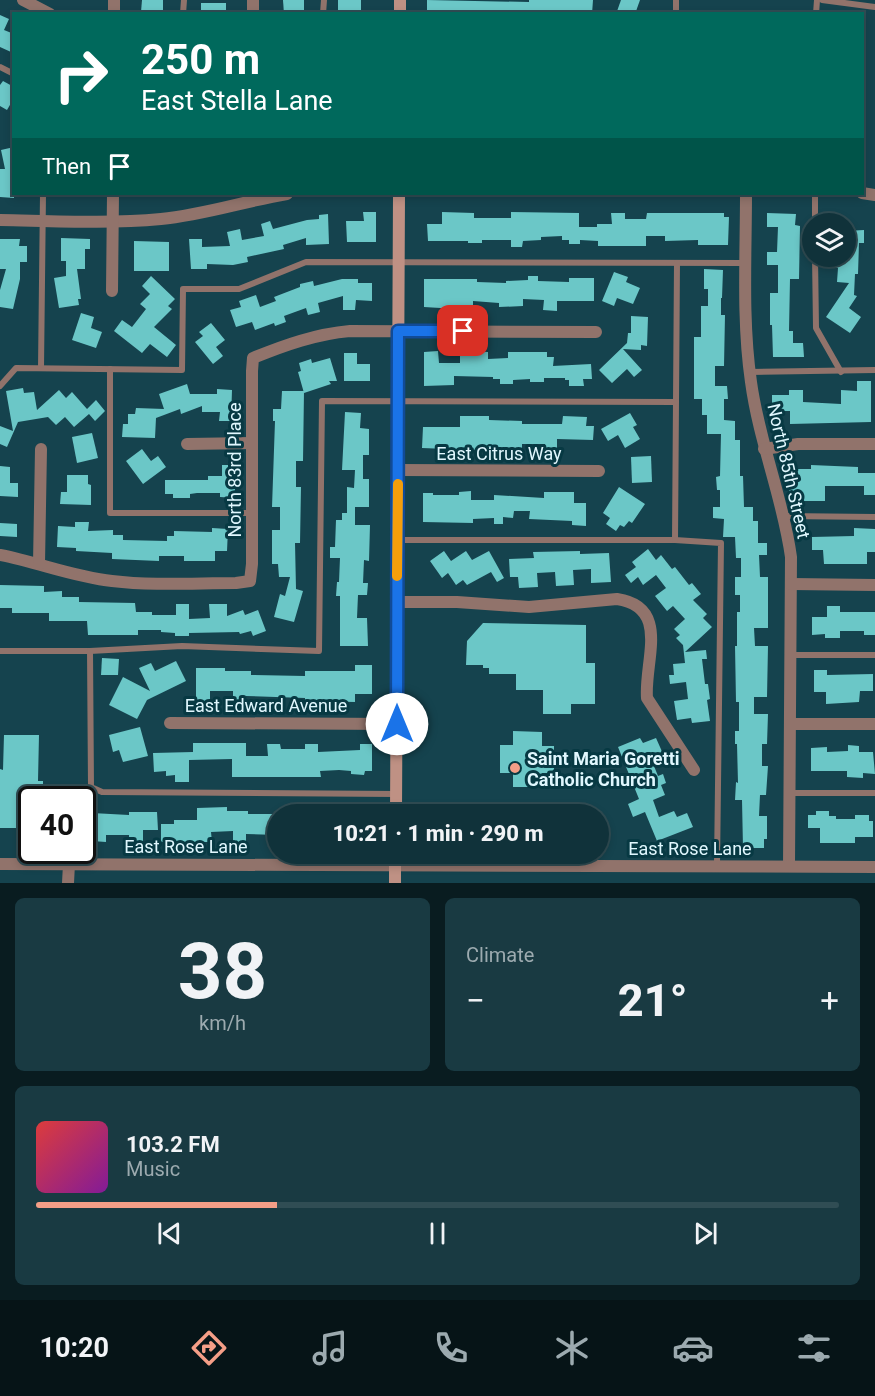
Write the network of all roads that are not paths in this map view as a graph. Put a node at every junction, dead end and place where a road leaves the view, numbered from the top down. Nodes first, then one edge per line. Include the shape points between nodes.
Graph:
1 (23, 0) edge
2 (822, 0) edge
3 (44, 7) edge
4 (875, 7) edge
5 (43, 195) edge
6 (113, 195) edge
7 (282, 195) edge
8 (399, 195) edge
9 (746, 195) edge
10 (815, 195) edge
11 (815, 213) edge
12 (0, 220) edge
13 (42, 220) junction
14 (112, 221) junction
15 (398, 261) junction
16 (677, 263) junction
17 (746, 263) junction
18 (815, 267) edge
19 (112, 291) dead end
20 (398, 331) junction
21 (596, 332) dead end
22 (41, 368) junction
23 (110, 369) junction
24 (875, 370) edge
25 (749, 372) junction
26 (841, 372) junction
27 (0, 386) edge
28 (398, 401) junction
29 (676, 402) junction
30 (252, 443) junction
31 (187, 444) dead end
32 (875, 444) edge
33 (764, 448) junction
34 (41, 449) dead end
35 (398, 470) junction
36 (599, 471) dead end
37 (252, 513) junction
38 (782, 516) junction
39 (875, 517) edge
40 (398, 540) junction
41 (675, 540) junction
42 (0, 555) edge
43 (39, 564) junction
44 (791, 584) junction
45 (875, 585) edge
46 (397, 602) junction
47 (0, 651) edge
48 (90, 651) junction
49 (792, 655) junction
50 (875, 655) edge
51 (170, 723) dead end
52 (397, 724) junction
53 (791, 724) junction
54 (875, 724) edge
55 (694, 770) dead end
56 (790, 793) junction
57 (875, 793) edge
58 (396, 794) junction
59 (396, 804) edge
60 (267, 861) edge
61 (0, 864) edge
62 (18, 864) edge
63 (69, 864) edge
64 (96, 864) edge
65 (395, 864) edge
66 (609, 864) edge
67 (717, 866) junction
68 (789, 866) junction
69 (875, 867) edge
70 (68, 883) edge
71 (395, 883) edge

1 - 3 street
2 - 4 lane
5 - 13 lane
6 - 14 street
7 - 14 street via 162,219
8 - 15 street
9 - 17 street, North 85th Street
10 - 11 lane
12 - 13 street
13 - 14 street
13 - 22 lane
14 - 19 street
15 - 16 lane
15 - 20 street
15 - 23 lane via 306,262 239,289 183,289 182,370
16 - 17 lane
16 - 29 lane
17 - 25 street, North 85th Street
18 - 26 lane via 816,328
20 - 21 street
20 - 28 street
20 - 30 street, North 83rd Place via 327,333 253,358
22 - 23 lane
22 - 27 lane via 16,368
23 - 37 lane via 110,513
24 - 26 lane
25 - 26 lane
25 - 33 street, North 85th Street
28 - 29 lane
28 - 35 street
28 - 48 lane via 322,401 319,651 182,646
29 - 41 lane
30 - 31 street
30 - 37 street, North 83rd Place
32 - 33 street
33 - 38 street, North 85th Street
34 - 43 street
35 - 36 street, East Citrus Way
35 - 40 street
37 - 43 street, North 83rd Place via 250,581 121,582 88,578
38 - 39 lane
38 - 44 street, North 85th Street via 791,557
40 - 41 lane
40 - 46 street
41 - 67 lane via 721,543
42 - 43 street
44 - 45 street
44 - 49 street, North 85th Street
46 - 52 street
46 - 55 street via 529,607 617,599 640,607 651,626 647,698
47 - 48 lane
48 - 58 lane via 91,787 102,792
49 - 50 lane
49 - 53 street, North 85th Street
51 - 52 street, East Edward Avenue
52 - 58 street
53 - 54 street
53 - 56 street, North 85th Street
56 - 57 lane
56 - 68 street, North 85th Street
58 - 59 street
60 - 64 street, East Rose Lane
61 - 62 street, East Rose Lane
63 - 70 street
65 - 71 street
66 - 67 street, East Rose Lane
67 - 68 street, East Rose Lane
68 - 69 street, East Rose Lane

